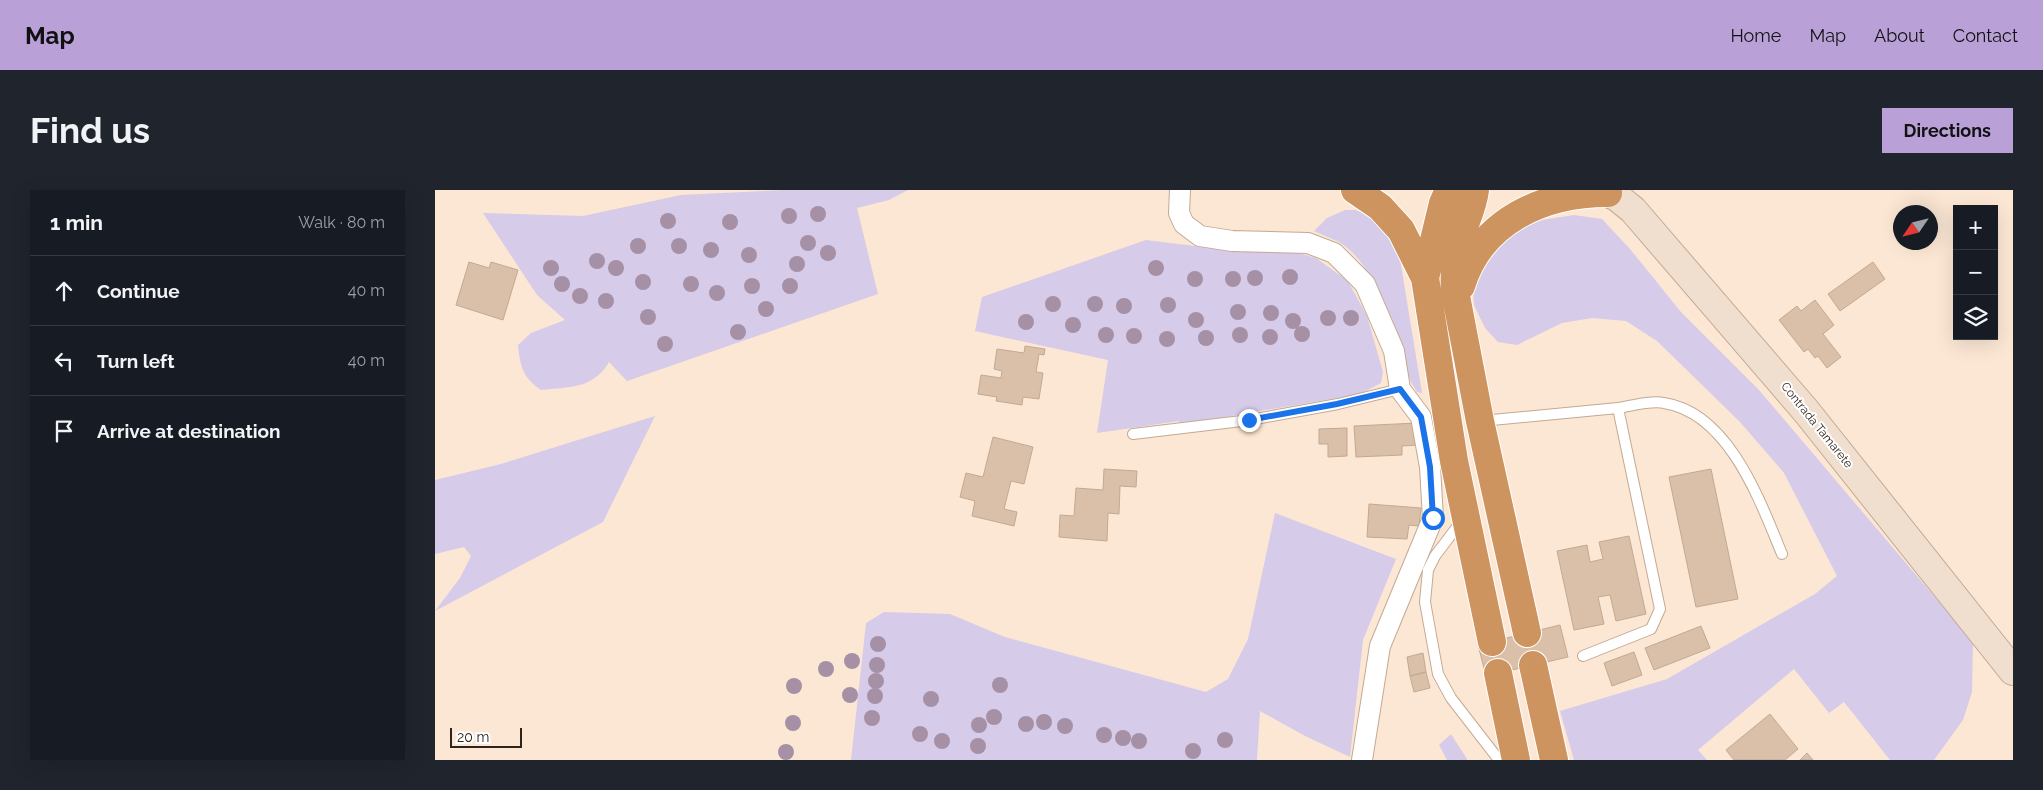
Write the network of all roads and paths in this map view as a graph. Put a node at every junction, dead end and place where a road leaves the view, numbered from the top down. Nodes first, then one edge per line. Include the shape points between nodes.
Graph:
1 (1180, 190) edge
2 (1355, 190) edge
3 (1449, 190) edge
4 (1475, 190) edge
5 (1605, 191) edge
6 (1425, 278) junction
7 (1458, 309) junction
8 (1400, 389) junction
9 (1618, 408) junction
10 (1479, 421) junction
11 (1133, 434) dead end
12 (1465, 516) junction
13 (1782, 554) dead end
14 (1527, 633) dead end
15 (1492, 642) dead end
16 (1583, 656) dead end
17 (1533, 665) dead end
18 (2013, 671) edge
19 (1498, 673) dead end
20 (1363, 760) edge
21 (1499, 760) edge
22 (1516, 760) edge
23 (1555, 760) edge

1 - 8 street via 1181,218 1200,236 1232,241 1308,243 1334,253 1365,284 1394,352
2 - 6 highway via 1379,206 1401,230
3 - 6 highway via 1440,212
4 - 7 highway via 1456,257 1454,273
5 - 7 highway via 1553,199 1517,214 1501,226 1472,258 1461,286
5 - 18 main road, Contrada Tamarete via 1633,210 1768,366
6 - 12 highway
7 - 10 highway
8 - 11 lane via 1249,420
8 - 20 street via 1421,417 1430,467 1433,518 1380,646
9 - 10 lane
9 - 13 lane via 1663,402 1705,422 1734,454 1757,495
9 - 16 lane via 1660,609 1651,629
10 - 14 highway
12 - 15 highway
12 - 21 lane via 1428,570 1425,602 1438,674 1456,706
17 - 23 highway
19 - 22 highway

